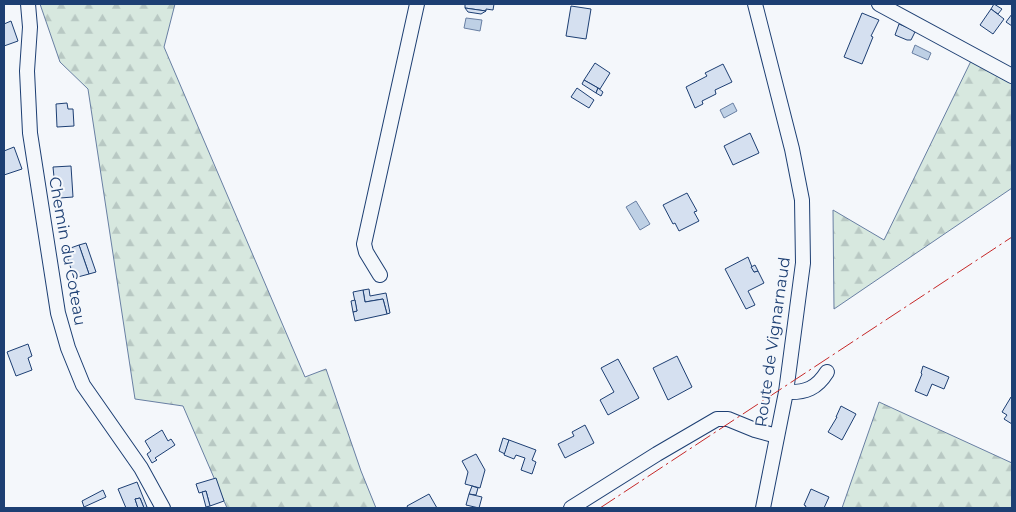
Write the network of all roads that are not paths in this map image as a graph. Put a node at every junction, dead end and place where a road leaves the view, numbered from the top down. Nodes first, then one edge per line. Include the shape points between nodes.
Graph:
1 (28, 4) edge
2 (417, 4) edge
3 (755, 4) edge
4 (879, 4) edge
5 (1012, 76) edge
6 (380, 275) dead end
7 (827, 372) dead end
8 (786, 392) junction
9 (777, 436) junction
10 (164, 508) edge
11 (571, 508) edge
12 (763, 508) edge

1 - 10 street, Chemin du Coteau via 30,133 58,313 83,385 141,468
2 - 6 street via 364,244
3 - 8 street, Route de Vignarnaud via 802,200 803,262
4 - 5 street
7 - 8 street via 815,387 799,393
8 - 9 street, Route de Vignarnaud
9 - 11 street via 728,419 717,419
9 - 12 street, Route de Vignarnaud

